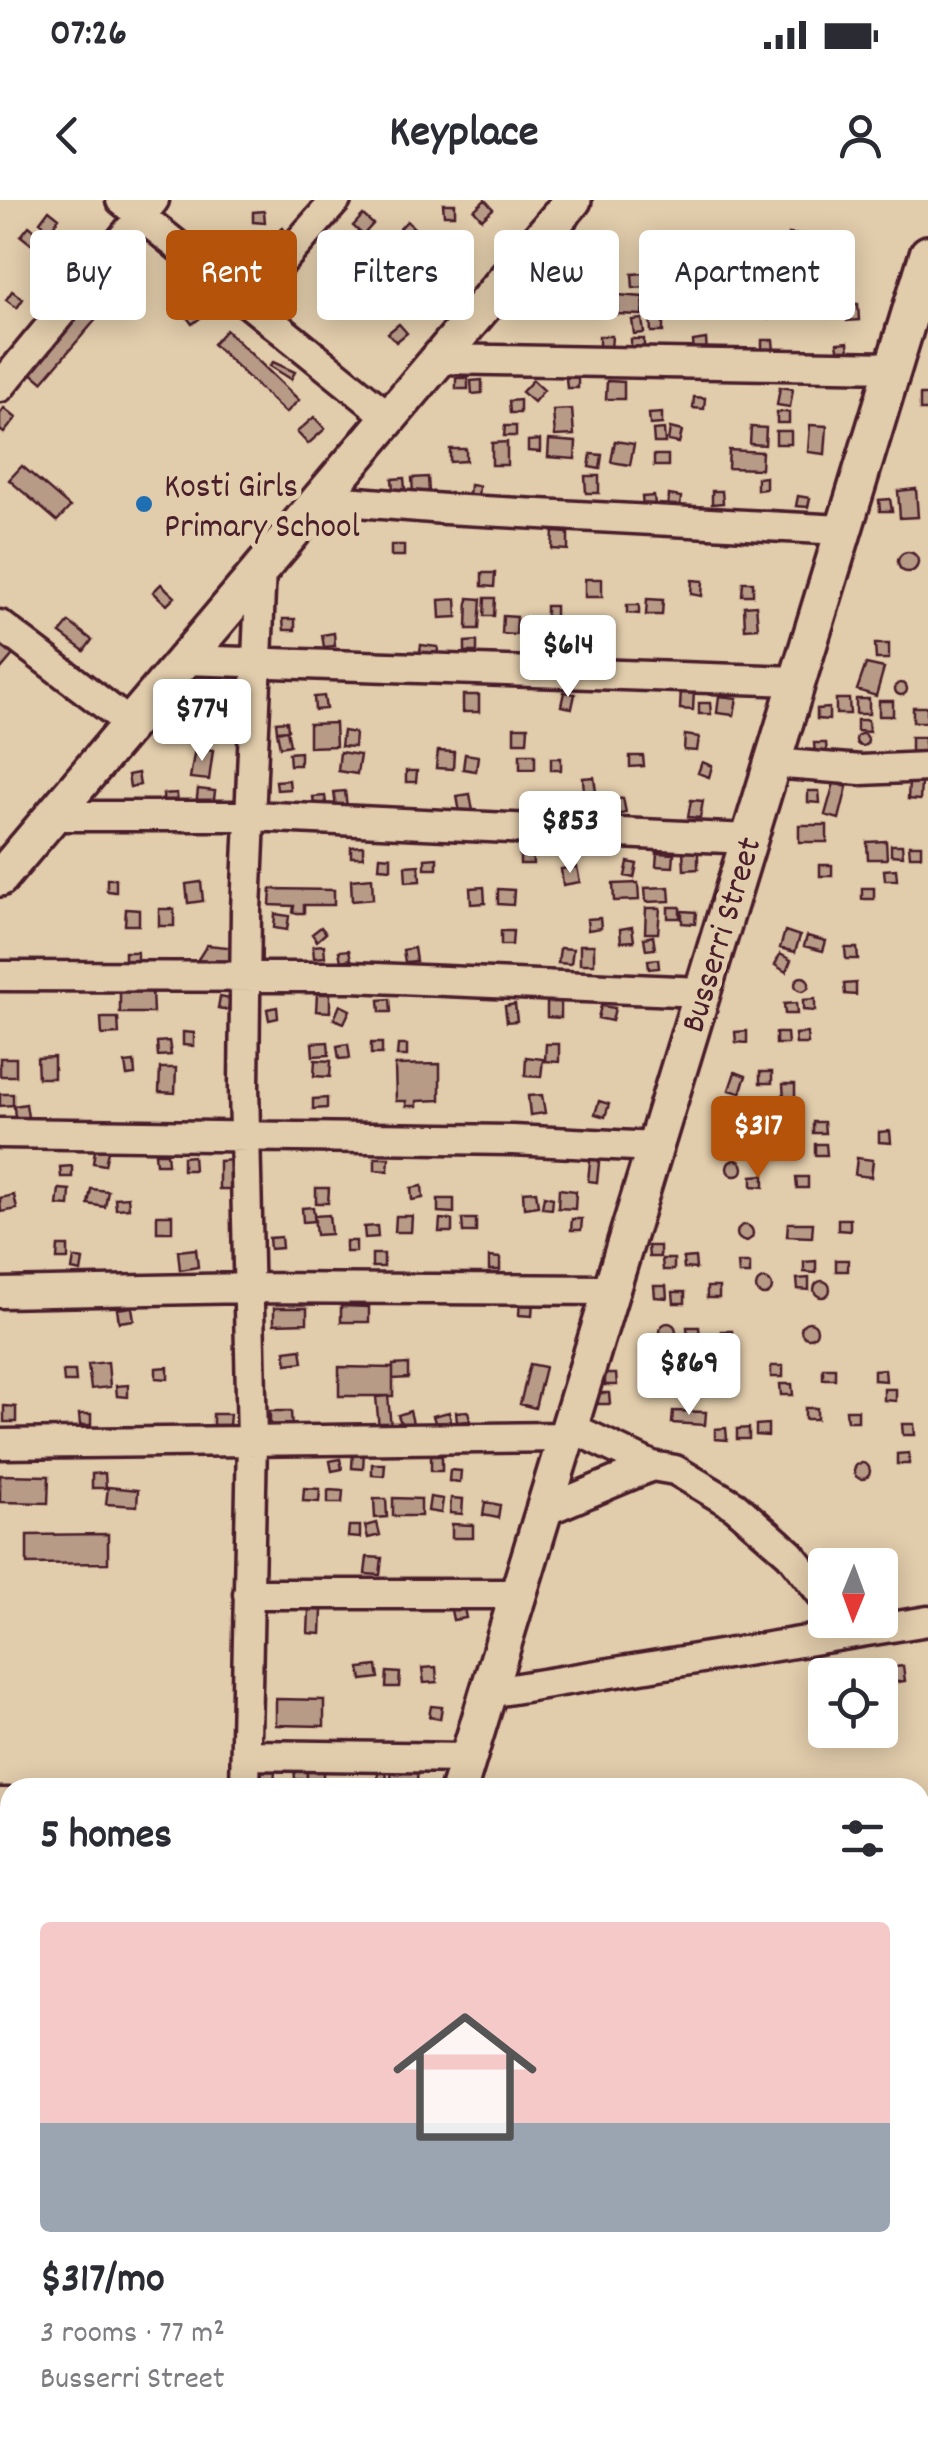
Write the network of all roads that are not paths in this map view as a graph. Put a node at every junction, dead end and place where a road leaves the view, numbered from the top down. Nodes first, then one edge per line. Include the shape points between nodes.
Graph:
1 (336, 200) edge
2 (573, 200) edge
3 (138, 205) edge
4 (166, 230) edge
5 (297, 244) edge
6 (928, 254) edge
7 (268, 320) edge
8 (439, 358) junction
9 (893, 367) junction
10 (0, 387) edge
11 (389, 417) junction
12 (320, 498) junction
13 (843, 530) junction
14 (261, 568) junction
15 (0, 625) edge
16 (184, 660) junction
17 (258, 662) junction
18 (797, 682) junction
19 (129, 723) junction
20 (772, 763) junction
21 (928, 766) edge
22 (50, 816) junction
23 (251, 816) junction
24 (748, 838) junction
25 (0, 878) edge
26 (0, 976) edge
27 (247, 976) junction
28 (702, 992) junction
29 (0, 1133) edge
30 (244, 1136) junction
31 (654, 1147) junction
32 (247, 1288) junction
33 (611, 1290) junction
34 (0, 1293) edge
35 (567, 1432) junction
36 (252, 1440) junction
37 (0, 1444) edge
38 (652, 1466) junction
39 (540, 1513) junction
40 (808, 1577) edge
41 (248, 1594) junction
42 (518, 1594) junction
43 (928, 1621) edge
44 (898, 1623) edge
45 (808, 1634) edge
46 (488, 1694) junction
47 (246, 1754) junction
48 (463, 1773) edge
49 (246, 1778) edge

1 - 5 street
2 - 8 main road
3 - 4 street
3 - 10 street
6 - 9 main road, Busserri Street
7 - 11 street
8 - 9 street
8 - 11 main road
9 - 13 main road, Busserri Street
11 - 12 main road
12 - 13 street
12 - 14 main road
13 - 18 main road, Busserri Street
14 - 16 main road
14 - 17 street
15 - 19 street
16 - 17 street
16 - 19 main road
17 - 18 street
17 - 23 street
18 - 20 main road, Busserri Street
19 - 22 main road
20 - 21 street via 862,770
20 - 24 main road, Busserri Street
22 - 23 street
22 - 25 main road
23 - 24 street
23 - 27 street
24 - 28 main road, Busserri Street
26 - 27 street
27 - 28 street
27 - 30 street
28 - 31 main road, Busserri Street
29 - 30 street
30 - 31 street
30 - 32 street
31 - 33 main road, Busserri Street
32 - 33 street
32 - 34 street
32 - 36 street
33 - 35 main road, Busserri Street
35 - 36 street
35 - 38 street
35 - 39 main road, Busserri Street
36 - 37 street
36 - 41 street
38 - 39 street
38 - 40 street via 675,1470 735,1506
39 - 42 main road, Busserri Street
41 - 42 street
41 - 47 street
42 - 46 main road, Busserri Street
43 - 44 street
45 - 46 street
46 - 48 main road, Busserri Street
47 - 48 street
47 - 49 street

